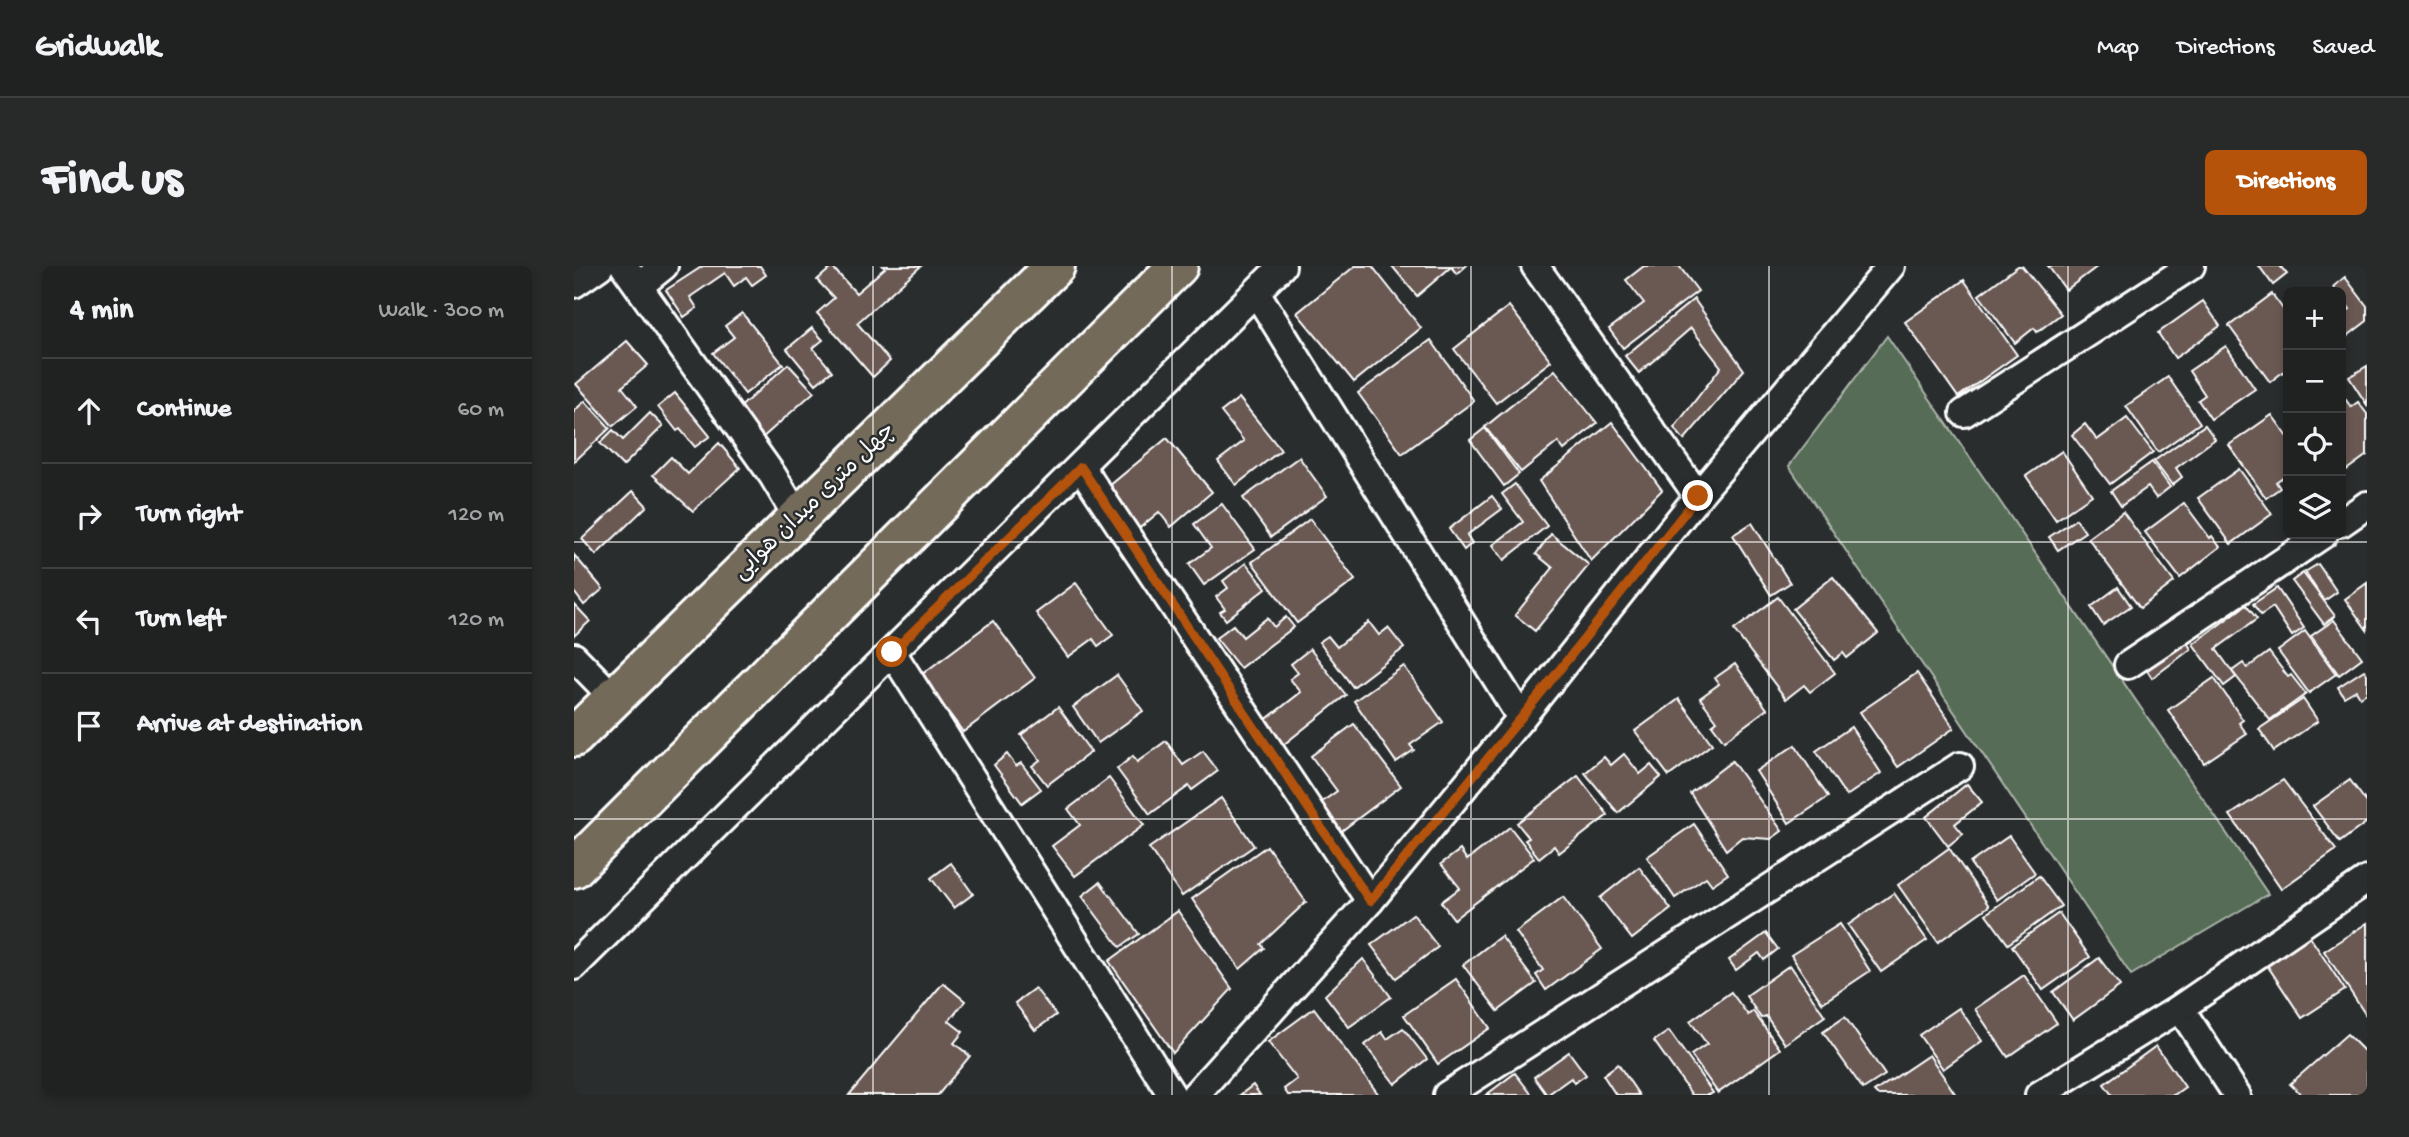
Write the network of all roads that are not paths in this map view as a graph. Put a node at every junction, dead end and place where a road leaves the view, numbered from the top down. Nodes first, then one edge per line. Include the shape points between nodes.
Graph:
1 (600, 266) edge
2 (664, 266) edge
3 (1055, 266) edge
4 (1178, 266) edge
5 (1282, 266) edge
6 (1535, 266) edge
7 (1891, 266) edge
8 (2190, 266) edge
9 (631, 276) edge
10 (574, 284) edge
11 (1256, 292) junction
12 (1964, 413) dead end
13 (1081, 467) junction
14 (1698, 496) junction
15 (2367, 505) edge
16 (798, 518) junction
17 (2346, 520) edge
18 (2317, 539) edge
19 (892, 652) junction
20 (574, 657) edge
21 (2128, 665) dead end
22 (614, 698) junction
23 (1521, 718) junction
24 (574, 737) edge
25 (1960, 766) dead end
26 (574, 868) edge
27 (2367, 880) edge
28 (1370, 901) junction
29 (574, 966) edge
30 (2180, 1007) junction
31 (1172, 1095) edge
32 (1195, 1095) edge
33 (1447, 1095) edge
34 (2039, 1095) edge
35 (2236, 1095) edge

1 - 10 street
2 - 9 street
3 - 16 main road, چهل متری میدان هوایی
4 - 26 main road
5 - 11 street
6 - 14 street
7 - 14 street
8 - 12 street
9 - 16 street
11 - 13 street
11 - 23 street
13 - 19 street
13 - 28 street
14 - 23 street
15 - 17 street
16 - 22 main road, چهل متری میدان هوایی
18 - 21 street
19 - 29 street
19 - 31 street
20 - 22 street
22 - 24 main road, چهل متری میدان هوایی
23 - 28 street
25 - 33 street
27 - 30 street
28 - 32 street
30 - 34 street
30 - 35 street

